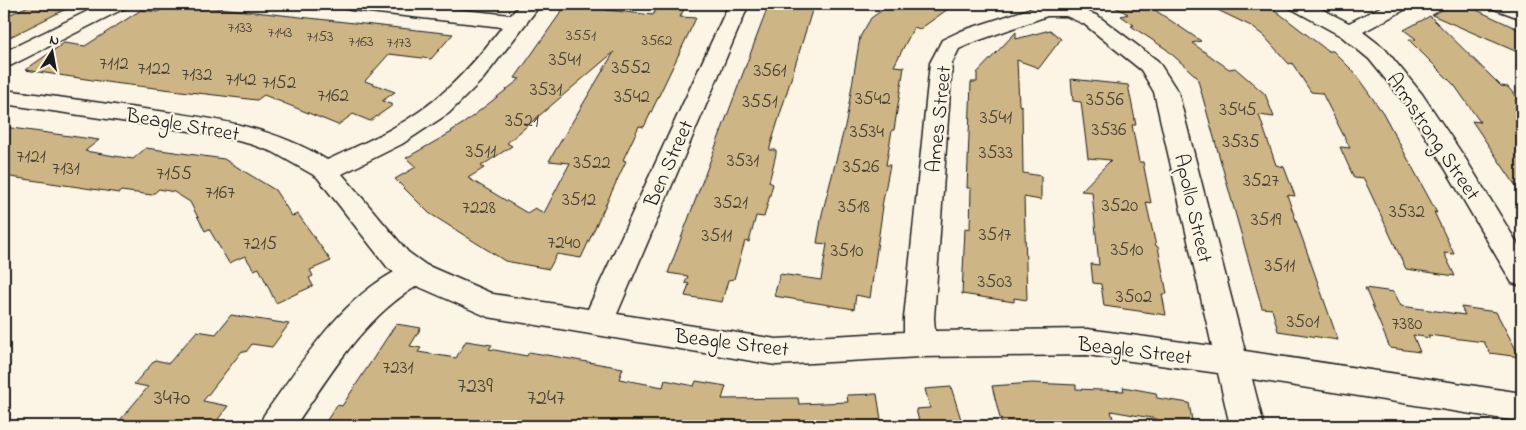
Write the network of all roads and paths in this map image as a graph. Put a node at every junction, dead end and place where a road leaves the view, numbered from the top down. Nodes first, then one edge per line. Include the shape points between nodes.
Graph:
1 (118, 4) edge
2 (351, 4) edge
3 (531, 4) edge
4 (739, 4) edge
5 (1297, 4) edge
6 (1401, 4) edge
7 (1499, 4) edge
8 (1522, 13) edge
9 (1091, 20) joint
10 (516, 22) junction
11 (1349, 30) junction
12 (4, 60) edge
13 (4, 96) edge
14 (326, 171) junction
15 (416, 273) junction
16 (1522, 275) edge
17 (598, 322) junction
18 (920, 344) junction
19 (1232, 362) junction
20 (1522, 408) edge
21 (276, 426) edge
22 (1247, 426) edge

1 - 12 street
2 - 10 street
3 - 10 street
4 - 17 street, Ben Street
5 - 11 street, Armstrong Street
6 - 11 street
7 - 8 street
9 - 18 street, Ames Street via 1070,10 1045,10 950,45 941,63 919,318
9 - 19 street, Apollo Street via 1150,66 1166,92
10 - 14 street via 478,71 438,110 400,135
11 - 16 street, Armstrong Street via 1377,54 1414,99
13 - 14 street, Beagle Street via 220,126 270,142
14 - 15 street, Beagle Street via 398,260
15 - 17 street, Beagle Street via 488,305
15 - 21 street via 386,290 339,337
17 - 18 street, Beagle Street via 776,352
18 - 19 street, Beagle Street via 1087,342
19 - 20 street, Beagle Street
19 - 22 street, Apollo Street

